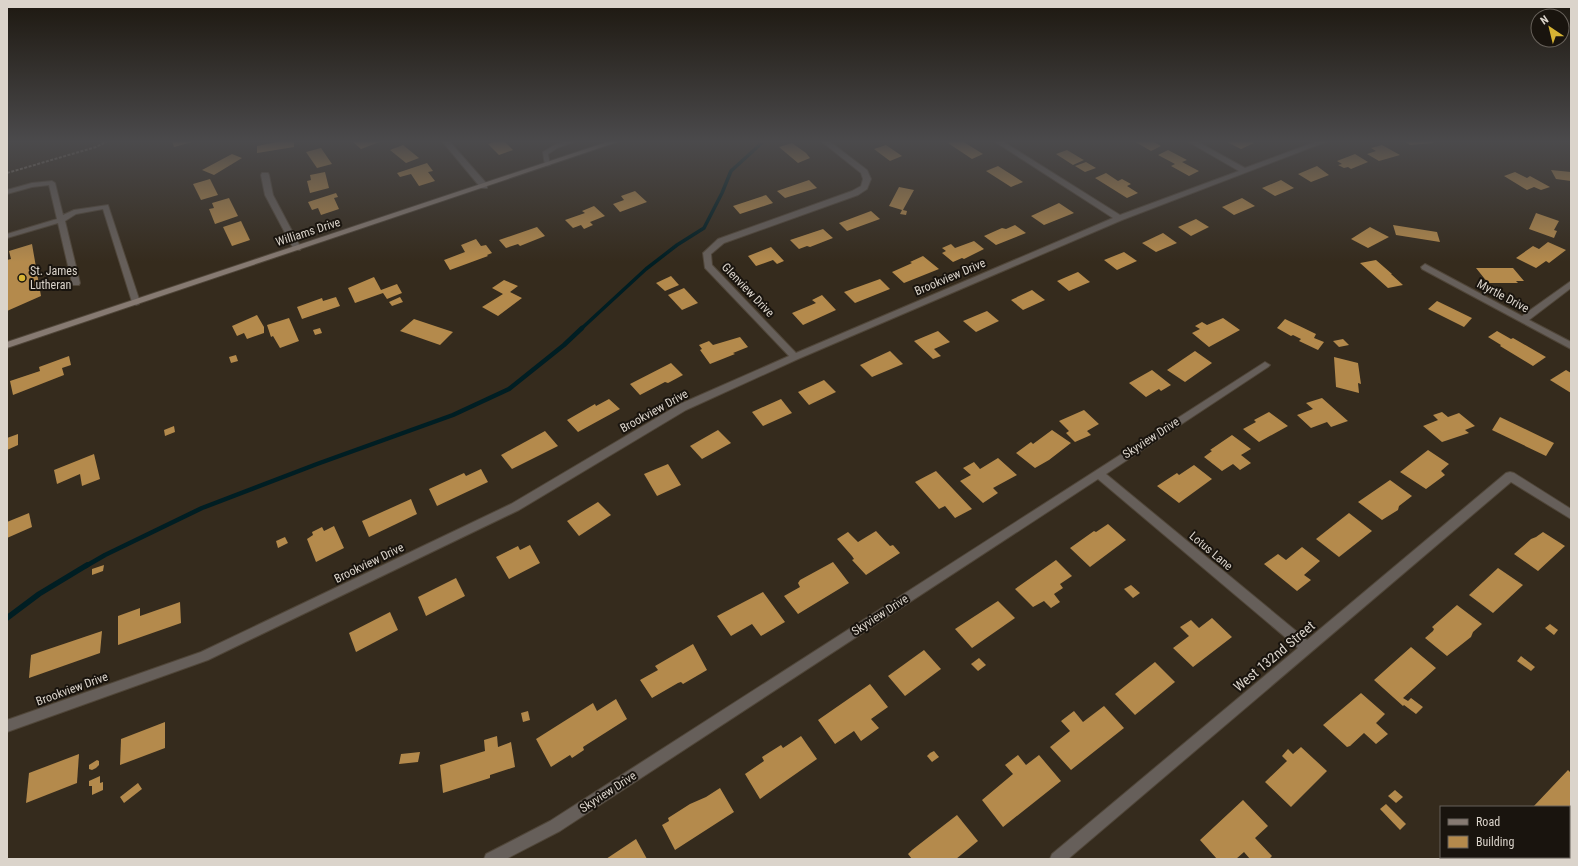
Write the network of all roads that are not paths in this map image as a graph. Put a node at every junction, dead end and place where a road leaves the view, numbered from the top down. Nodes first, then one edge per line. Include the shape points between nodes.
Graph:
1 (266, 181) edge
2 (480, 181) edge
3 (498, 181) edge
4 (866, 181) edge
5 (1061, 181) edge
6 (1217, 181) edge
7 (484, 186) junction
8 (7, 192) edge
9 (1119, 218) junction
10 (61, 220) junction
11 (7, 236) edge
12 (297, 248) junction
13 (1425, 267) dead end
14 (76, 283) dead end
15 (1571, 284) edge
16 (136, 302) junction
17 (1523, 320) junction
18 (7, 345) edge
19 (1571, 346) edge
20 (795, 357) junction
21 (1265, 365) dead end
22 (1098, 473) junction
23 (1571, 515) edge
24 (1307, 648) junction
25 (7, 726) edge
26 (491, 859) edge
27 (1057, 859) edge

1 - 12 street via 269,195
2 - 7 street
3 - 7 main road, Williams Drive
4 - 20 street, Glenview Drive via 864,187 855,193 721,241 707,253 708,266
5 - 9 street
6 - 9 street, Brookview Drive
7 - 12 main road, Williams Drive
8 - 10 lane via 52,183
9 - 20 street, Brookview Drive
10 - 11 lane
10 - 14 lane
10 - 16 lane via 74,212 106,206
12 - 16 main road, Williams Drive
13 - 17 street, Myrtle Drive
15 - 17 street
16 - 18 main road, Williams Drive
17 - 19 street, Myrtle Drive
20 - 25 street, Brookview Drive via 683,408 515,507 204,656
21 - 22 street, Skyview Drive
22 - 24 street, Lotus Lane
22 - 26 street, Skyview Drive via 555,826
23 - 24 street, West 132nd Street via 1510,476
24 - 27 street, West 132nd Street

